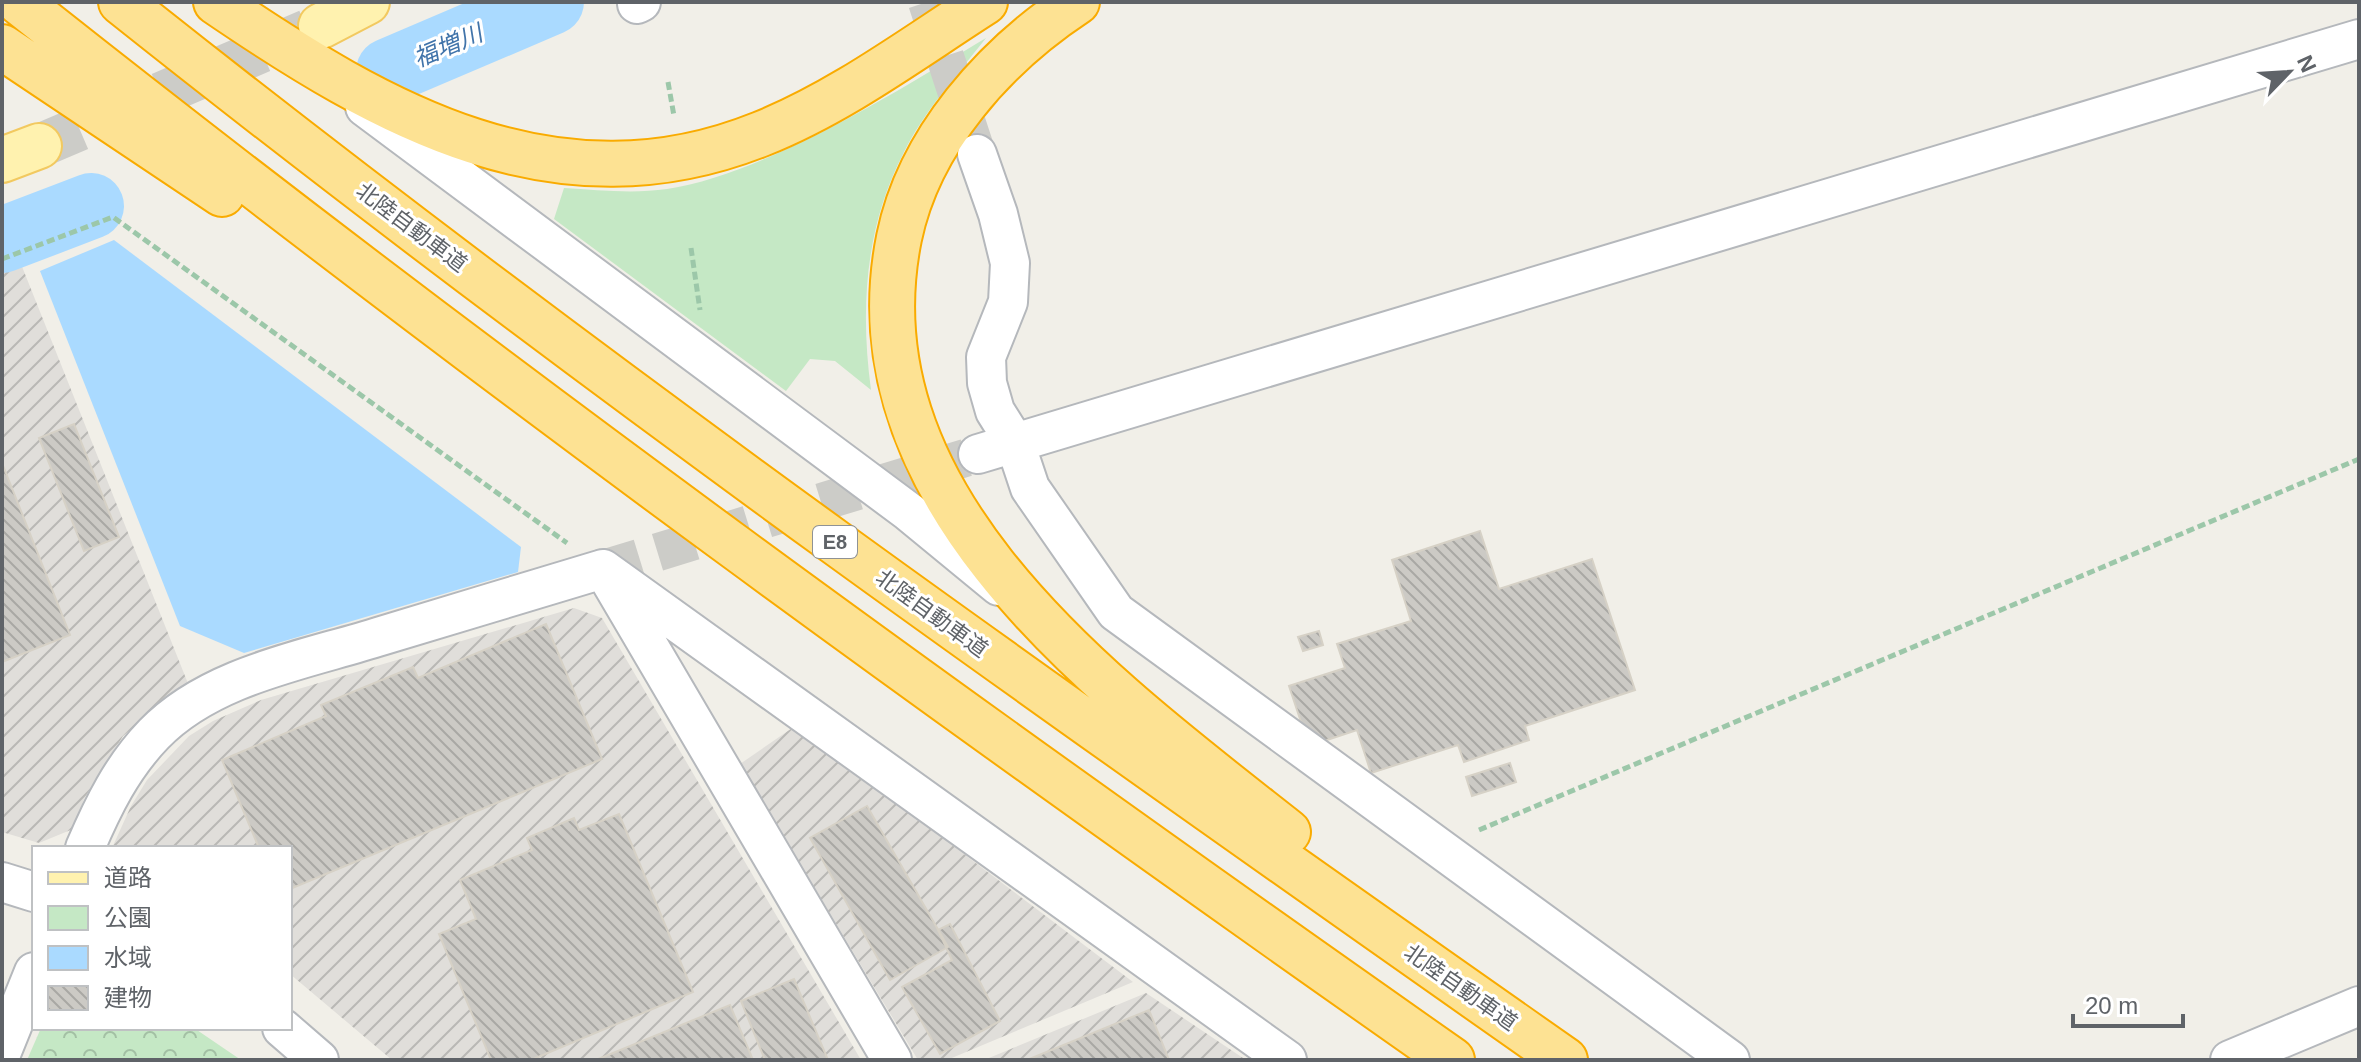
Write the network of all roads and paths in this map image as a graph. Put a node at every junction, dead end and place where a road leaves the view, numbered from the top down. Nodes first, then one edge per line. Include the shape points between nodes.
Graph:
1 (19, 2) edge
2 (121, 2) edge
3 (216, 2) edge
4 (367, 2) edge
5 (985, 2) edge
6 (1077, 2) edge
7 (2359, 39) edge
8 (315, 45) junction
9 (2, 47) edge
10 (668, 82) dead end
11 (676, 127) dead end
12 (977, 154) tunnel mouth
13 (2, 259) edge
14 (522, 390) junction
15 (1015, 443) junction
16 (978, 454) tunnel mouth
17 (2359, 459) edge
18 (603, 569) junction
19 (1059, 637) junction
20 (86, 846) edge
21 (1438, 847) junction
22 (2, 882) edge
23 (32, 891) edge
24 (32, 977) edge
25 (2359, 1006) edge
26 (284, 1030) edge
27 (2, 1051) edge
28 (319, 1060) edge
29 (892, 1060) edge
30 (1287, 1060) edge
31 (1452, 1060) edge
32 (1565, 1060) edge
33 (1600, 1060) edge
34 (1730, 1060) edge
35 (2230, 1060) edge

1 - 14 highway
2 - 32 highway, 北陸自動車道 / E8 via 666,421
3 - 8 highway
4 - 8 main road
5 - 8 highway via 822,105 761,134 692,157 630,165 508,154 455,137
6 - 19 highway via 1019,48 968,99 930,154 904,212 892,274 892,337 903,396 924,453 949,503 984,553
7 - 15 street
8 - 19 street via 909,512
9 - 14 highway
10 - 11 path
12 - 15 street via 1010,263 1008,302 986,357 987,383 995,411
13 - 18 path via 113,217
14 - 31 highway via 1074,795
15 - 16 street
15 - 21 street via 1030,488 1116,612
17 - 21 path
18 - 20 street via 258,674 203,698 155,732 128,765
18 - 29 street
18 - 30 street
19 - 33 highway via 1194,757 1345,877
21 - 34 street
22 - 23 street
24 - 27 street
25 - 35 street
26 - 28 street

